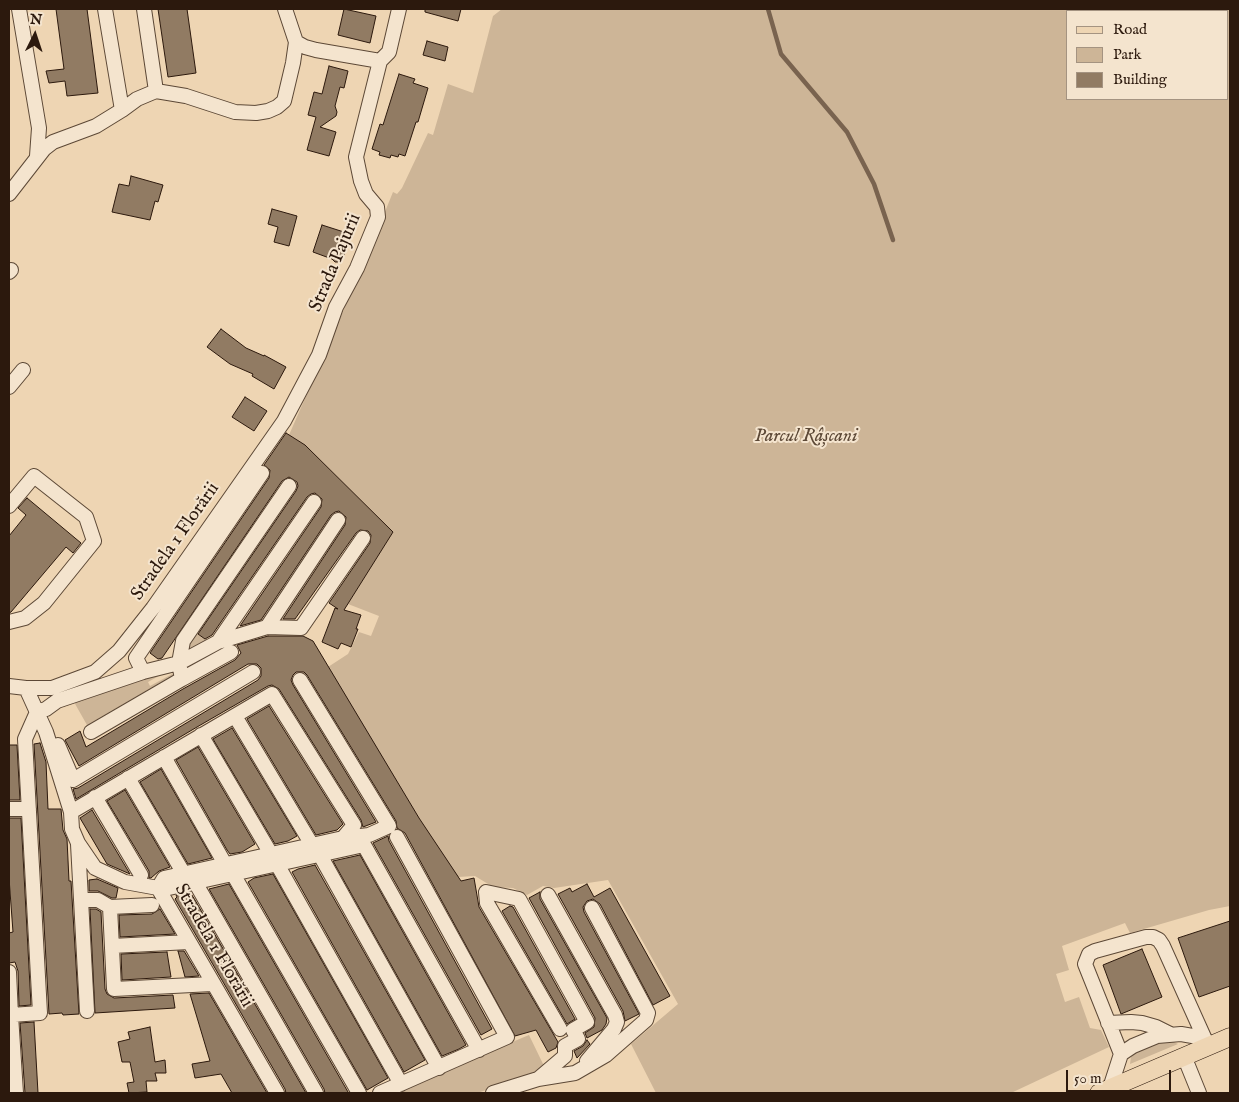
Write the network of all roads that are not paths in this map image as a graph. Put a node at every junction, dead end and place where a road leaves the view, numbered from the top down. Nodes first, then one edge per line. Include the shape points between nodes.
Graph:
1 (19, 9) edge
2 (105, 9) edge
3 (144, 9) edge
4 (285, 9) edge
5 (399, 9) edge
6 (296, 42) junction
7 (380, 61) junction
8 (156, 91) junction
9 (122, 110) junction
10 (38, 156) junction
11 (9, 194) edge
12 (23, 370) dead end
13 (9, 387) edge
14 (269, 442) joint
15 (262, 472) dead end
16 (288, 486) dead end
17 (314, 502) dead end
18 (9, 506) edge
19 (338, 520) dead end
20 (363, 538) dead end
21 (9, 622) edge
22 (267, 627) junction
23 (218, 642) junction
24 (231, 652) dead end
25 (179, 663) junction
26 (143, 672) junction
27 (253, 672) dead end
28 (182, 679) junction
29 (300, 680) dead end
30 (9, 686) edge
31 (26, 688) junction
32 (42, 710) junction
33 (235, 716) junction
34 (90, 732) dead end
35 (201, 735) junction
36 (164, 756) junction
37 (128, 778) junction
38 (95, 797) junction
39 (29, 809) junction
40 (9, 810) edge
41 (71, 812) junction
42 (397, 837) dead end
43 (343, 838) junction
44 (78, 843) junction
45 (316, 850) junction
46 (274, 859) junction
47 (229, 869) junction
48 (184, 874) junction
49 (141, 875) dead end
50 (195, 882) junction
51 (159, 889) junction
52 (548, 895) dead end
53 (81, 900) junction
54 (152, 905) dead end
55 (110, 906) junction
56 (592, 908) dead end
57 (189, 942) junction
58 (112, 946) junction
59 (9, 972) edge
60 (212, 984) junction
61 (87, 1011) dead end
62 (11, 1015) junction
63 (1108, 1023) junction
64 (560, 1030) dead end
65 (1170, 1034) junction
66 (1230, 1037) edge
67 (1206, 1042) junction
68 (479, 1050) junction
69 (1121, 1054) junction
70 (1184, 1056) junction
71 (439, 1068) junction
72 (575, 1073) junction
73 (538, 1079) junction
74 (401, 1084) junction
75 (1197, 1088) edge
76 (1104, 1091) edge
77 (16, 1093) edge
78 (277, 1093) edge
79 (316, 1093) edge
80 (359, 1093) edge
81 (380, 1093) edge
82 (493, 1093) edge
83 (1211, 1093) edge

1 - 10 street via 39,128
2 - 9 street
3 - 8 street
4 - 6 street
5 - 7 street, Strada Pajurii via 389,52
6 - 7 street via 316,50
6 - 8 street via 284,101 268,111 236,112 186,96
7 - 14 street, Strada Pajurii via 356,157 366,194 377,208 376,222 336,307 319,355 284,421
8 - 9 street
9 - 10 street via 96,126 53,142
10 - 11 street
12 - 13 street
14 - 31 street, Stradela 1 Florării via 153,608 119,651 95,672 52,688
15 - 26 street via 136,658
16 - 25 street via 183,641
17 - 23 street
18 - 21 street via 34,476 86,517 94,541 44,603 25,618
19 - 22 street
20 - 22 street via 300,628
22 - 23 street
23 - 25 street
24 - 28 street
25 - 26 street
25 - 28 street
26 - 32 street via 57,701
27 - 32 street via 73,780
28 - 34 street
29 - 43 street via 389,826 370,835
30 - 31 street, Stradela 1 Florării
31 - 32 street, Stradela 1 Florării
32 - 39 street via 25,739
32 - 41 street, Stradela 1 Florării
33 - 35 street
33 - 43 street via 272,694 354,825
33 - 45 street
35 - 36 street
35 - 46 street
36 - 37 street
36 - 47 street
37 - 38 street
37 - 48 street
38 - 41 street
38 - 49 street
39 - 40 street
39 - 62 street via 40,1013
41 - 44 street, Stradela 1 Florării via 72,829
42 - 68 street via 507,1038
43 - 45 street
44 - 51 street, Stradela 1 Florării via 95,868 125,882
44 - 53 street
45 - 46 street
45 - 68 street via 364,845
45 - 71 street
46 - 47 street
46 - 74 street
47 - 48 street
47 - 50 street
47 - 80 street
48 - 51 street via 164,878
50 - 51 street
50 - 79 street
51 - 57 street, Stradela 1 Florării
52 - 72 street via 617,1022
53 - 55 street via 98,900
53 - 61 street
54 - 55 street
55 - 58 street
56 - 72 street via 648,1013 646,1020 606,1055
57 - 58 street
57 - 60 street, Stradela 1 Florării
58 - 60 street via 114,989
59 - 62 street
60 - 78 street, Stradela 1 Florării
62 - 77 street
63 - 65 street via 1142,1023
63 - 67 street via 1086,959 1094,951 1153,937 1163,946
63 - 69 street
64 - 73 street via 487,903 486,892 518,899 587,1022 573,1030 578,1039 565,1046 565,1056
65 - 67 street
65 - 69 street via 1143,1041
66 - 67 main road
67 - 70 main road
68 - 71 street
69 - 76 street
70 - 75 street
70 - 76 main road
71 - 74 street
72 - 73 street
73 - 82 street
74 - 81 street
75 - 83 street

